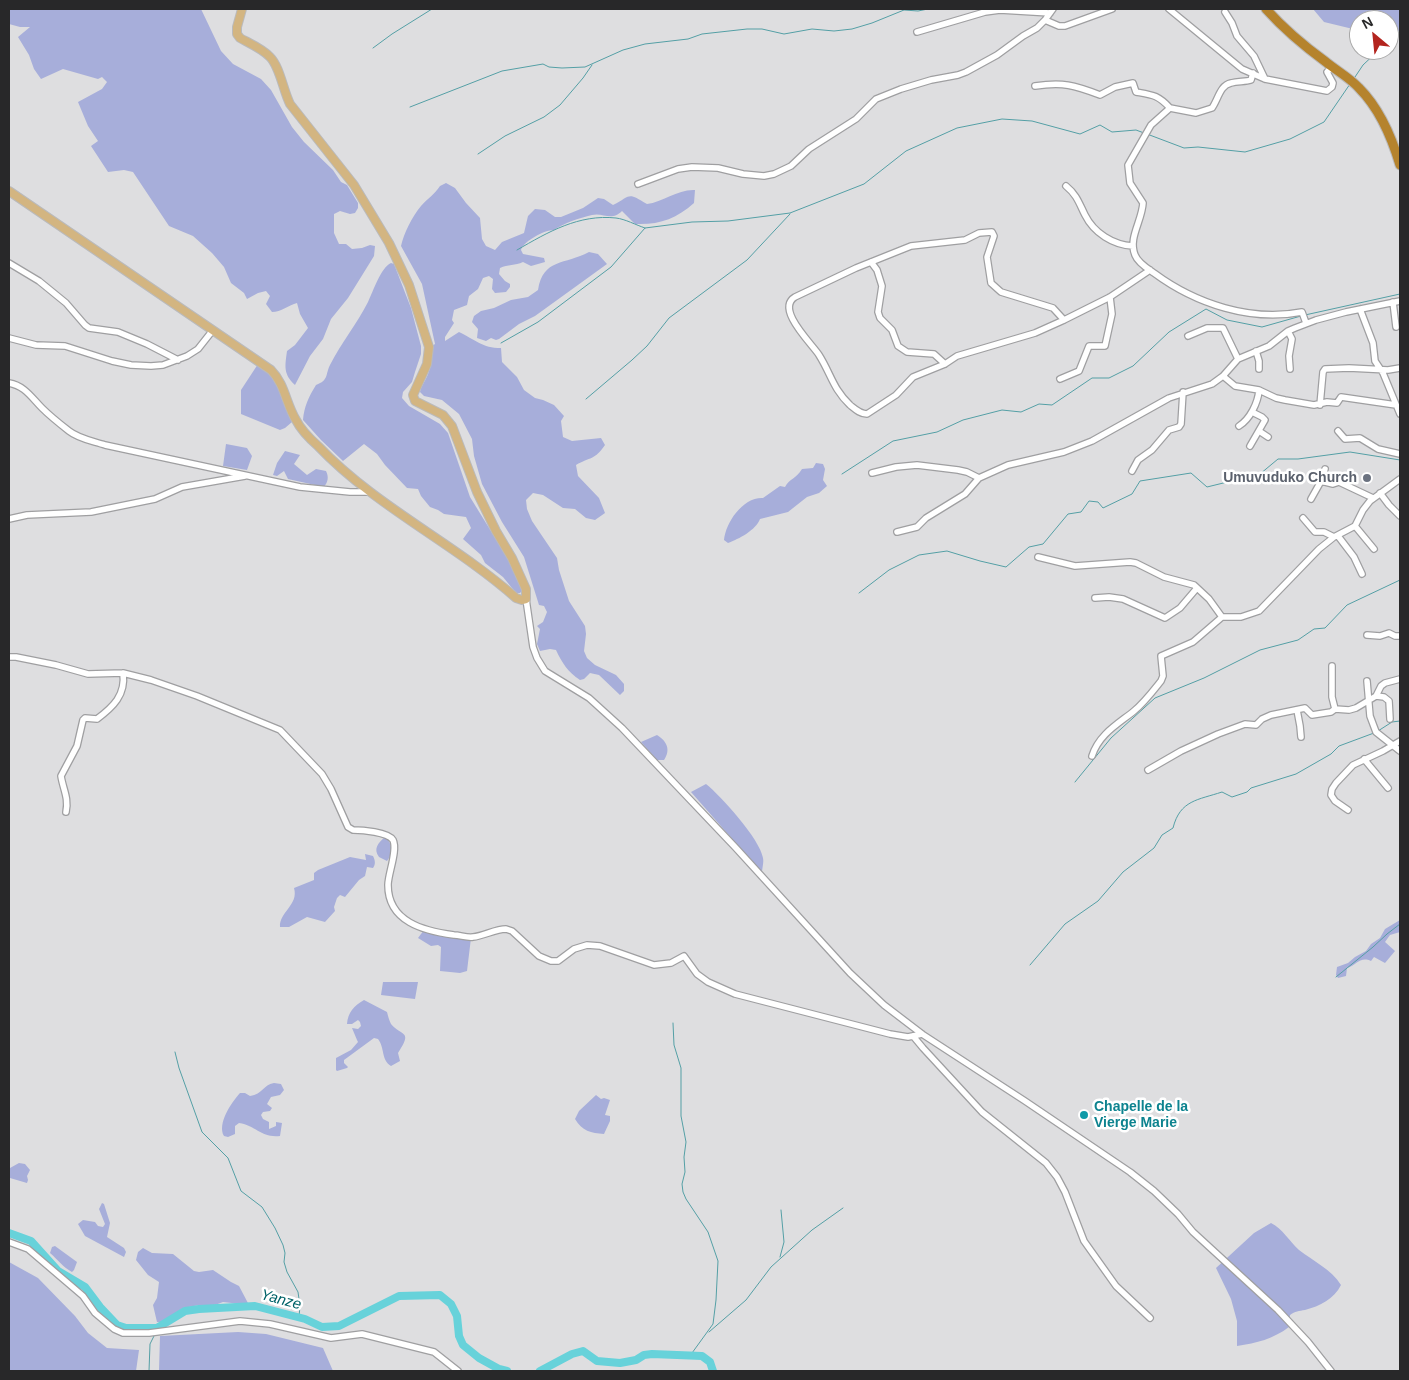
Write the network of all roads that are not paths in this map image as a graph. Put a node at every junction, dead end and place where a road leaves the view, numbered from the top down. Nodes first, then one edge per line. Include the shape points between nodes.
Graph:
1 (242, 9) edge
2 (1112, 9) edge
3 (1169, 9) edge
4 (1266, 9) edge
5 (1051, 11) edge
6 (1225, 12) dead end
7 (1045, 20) junction
8 (916, 32) dead end
9 (1332, 67) junction
10 (1253, 73) junction
11 (1265, 79) junction
12 (1035, 86) dead end
13 (1170, 108) junction
14 (1400, 165) edge
15 (638, 184) dead end
16 (1066, 186) dead end
17 (9, 192) edge
18 (1133, 246) junction
19 (871, 262) junction
20 (9, 263) edge
21 (1150, 270) junction
22 (1110, 297) junction
23 (1400, 301) edge
24 (1393, 302) junction
25 (1360, 309) junction
26 (1064, 320) junction
27 (1306, 324) junction
28 (1396, 327) dead end
29 (213, 330) junction
30 (1288, 331) junction
31 (1188, 336) dead end
32 (9, 338) edge
33 (1256, 351) junction
34 (1238, 359) junction
35 (178, 360) junction
36 (945, 364) junction
37 (1380, 368) junction
38 (1400, 368) edge
39 (1259, 369) dead end
40 (1290, 369) dead end
41 (1223, 376) junction
42 (1060, 379) dead end
43 (9, 383) edge
44 (1259, 390) junction
45 (1183, 392) junction
46 (1320, 405) junction
47 (1396, 405) junction
48 (1252, 412) junction
49 (1400, 414) edge
50 (1239, 426) dead end
51 (1259, 431) junction
52 (1338, 431) dead end
53 (1268, 437) dead end
54 (1250, 446) dead end
55 (1400, 454) edge
56 (1325, 469) dead end
57 (1132, 471) dead end
58 (872, 473) dead end
59 (247, 476) junction
60 (978, 478) junction
61 (1400, 480) edge
62 (1321, 481) junction
63 (369, 492) junction
64 (1380, 493) junction
65 (1373, 498) junction
66 (1311, 499) dead end
67 (1400, 516) edge
68 (1303, 518) dead end
69 (9, 519) edge
70 (1355, 526) junction
71 (897, 532) dead end
72 (1336, 536) junction
73 (1374, 550) dead end
74 (1038, 557) dead end
75 (1362, 574) dead end
76 (1197, 588) junction
77 (1095, 598) dead end
78 (526, 599) junction
79 (1222, 617) junction
80 (1367, 635) dead end
81 (1400, 636) edge
82 (9, 658) edge
83 (1332, 666) dead end
84 (123, 673) junction
85 (1400, 679) edge
86 (1367, 681) dead end
87 (1376, 696) junction
88 (1369, 700) junction
89 (1335, 709) junction
90 (1297, 710) junction
91 (1390, 719) dead end
92 (1301, 737) dead end
93 (1400, 741) edge
94 (1393, 744) junction
95 (1400, 751) edge
96 (1092, 756) dead end
97 (1364, 759) junction
98 (1148, 770) dead end
99 (1388, 788) dead end
100 (1348, 810) dead end
101 (66, 812) dead end
102 (922, 1034) junction
103 (914, 1036) junction
104 (9, 1242) edge
105 (1150, 1318) dead end
106 (458, 1371) edge
107 (1330, 1371) edge

1 - 78 main road via 237,34 270,56 290,104 354,185 397,258 429,347 427,364 413,398 443,415 452,426 477,492 526,589
2 - 7 street via 1065,26
3 - 10 street via 1242,69
4 - 9 highway via 1283,28
5 - 7 street
5 - 8 street via 985,12
6 - 11 street
7 - 15 street via 997,55 966,72 876,99 856,119 809,149 791,166 774,174 764,176 692,167
9 - 11 street via 1327,72 1332,88 1327,91
9 - 14 highway via 1358,86 1368,98 1389,134
10 - 11 street
10 - 13 street via 1252,80 1229,83 1222,88 1212,108 1204,112
12 - 13 street via 1068,84 1100,94 1134,83 1136,92 1160,97
13 - 18 street via 1151,126 1128,165 1130,183 1142,203
16 - 18 street via 1074,192 1090,222 1104,236 1115,243
17 - 29 main road
18 - 21 street via 1136,259
19 - 26 street via 911,246 965,240 979,233 992,232 994,236 987,257 990,283 1001,292 1053,308
19 - 36 street via 882,286 878,312 892,330 898,346 907,352 934,354
19 - 36 street via 789,302 796,327 813,345 837,391 857,410 867,414 896,395 913,377
20 - 35 street via 66,303 89,328 118,332
21 - 22 street
21 - 27 street via 1189,295 1252,314 1270,316 1302,312
22 - 26 street
22 - 42 street via 1112,314 1105,346 1089,346 1078,372
23 - 24 street
24 - 25 street
24 - 28 street
25 - 27 street
25 - 37 street via 1374,343 1375,362
26 - 36 street via 957,356
27 - 30 street
29 - 35 street via 198,349
29 - 63 main road via 271,370 281,382 301,428
30 - 33 street via 1272,345
30 - 40 street via 1292,339
31 - 34 street via 1207,328 1223,328
32 - 35 street via 36,345 65,346 131,365 163,365
33 - 34 street
33 - 39 street
34 - 41 street
37 - 38 street
37 - 46 street via 1324,370
37 - 47 street
41 - 44 street via 1235,386
41 - 45 street via 1212,384
43 - 59 street via 23,388 62,425 82,438
44 - 46 street via 1276,398
44 - 48 street
45 - 57 street via 1181,424 1169,430 1152,450 1138,460
45 - 60 street via 1077,447 1008,465
46 - 47 street via 1337,403 1341,397
47 - 49 street
48 - 50 street
48 - 51 street via 1264,419
51 - 53 street
51 - 54 street
52 - 55 street via 1345,439 1360,438 1378,449
56 - 62 street
58 - 60 street via 917,465 958,470
59 - 63 street via 300,486
59 - 69 street via 182,487 155,499 91,512
60 - 71 street via 965,494 917,527
61 - 64 street
62 - 65 street via 1339,482
62 - 66 street
63 - 78 main road via 485,572 516,598
64 - 65 street
64 - 67 street
65 - 70 street
68 - 72 street via 1315,532
70 - 72 street
70 - 73 street
72 - 75 street via 1354,557
72 - 79 street via 1259,611 1241,617
74 - 76 street via 1075,566 1133,562
76 - 77 street via 1180,608 1164,618 1123,598
76 - 79 street
78 - 102 street via 533,647 545,671 589,698 622,728 850,973
79 - 96 street via 1193,642 1161,656 1161,681 1134,710 1108,731
80 - 81 street via 1389,633
82 - 84 street via 16,656 88,674
83 - 89 street
84 - 101 street via 122,691 113,706 96,719 83,720 77,746 61,776 67,794
84 - 103 street via 197,696 284,734 322,774 348,827 386,835 392,840 394,848 388,894 394,909 408,922 432,932 473,937 506,929 539,956 551,961 558,961 574,949 587,945 600,946 654,965 667,964 684,956 697,974 735,994 890,1034
85 - 87 street via 1386,683
86 - 88 street
87 - 88 street
87 - 91 street via 1389,701
88 - 89 street via 1356,708
88 - 94 street via 1376,732
89 - 90 street via 1312,715 1305,708
90 - 92 street
90 - 98 street via 1271,715 1256,725 1245,724 1218,734
93 - 94 street
94 - 95 street
94 - 97 street via 1383,752
97 - 99 street
97 - 100 street via 1353,765 1330,793
102 - 103 street
102 - 107 street via 1154,1191 1193,1232 1278,1310
103 - 105 street via 982,1112 1052,1170 1084,1241 1116,1286
104 - 106 street via 28,1249 118,1331 149,1333 240,1321 270,1324 331,1338 362,1334 434,1352

